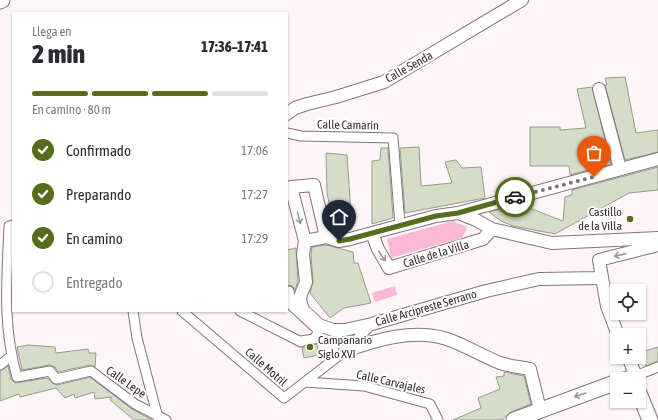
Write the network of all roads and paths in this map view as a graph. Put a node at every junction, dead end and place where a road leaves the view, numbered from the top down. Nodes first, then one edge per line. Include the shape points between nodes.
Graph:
1 (522, 0) edge
2 (598, 89) dead end
3 (288, 113) edge
4 (288, 133) edge
5 (658, 159) edge
6 (620, 169) junction
7 (289, 185) edge
8 (458, 213) junction
9 (12, 225) edge
10 (400, 225) junction
11 (492, 229) junction
12 (372, 232) junction
13 (326, 237) junction
14 (658, 238) edge
15 (305, 241) junction
16 (658, 245) edge
17 (601, 278) junction
18 (288, 292) edge
19 (133, 312) edge
20 (183, 312) edge
21 (242, 312) edge
22 (372, 324) junction
23 (0, 328) edge
24 (616, 328) edge
25 (8, 335) junction
26 (345, 351) junction
27 (11, 356) junction
28 (0, 365) edge
29 (658, 367) edge
30 (646, 372) edge
31 (305, 382) junction
32 (610, 385) edge
33 (645, 408) edge
34 (536, 414) edge
35 (161, 419) edge
36 (438, 420) edge
37 (514, 420) edge
38 (650, 420) edge

1 - 3 street, Calle Senda via 384,82 307,104
2 - 6 street
4 - 10 street, Calle Camarín via 301,136 393,138
5 - 6 street
6 - 8 street
7 - 13 street via 314,185
7 -> 15 street
8 - 10 street
8 - 11 street
9 - 25 street via 9,226 8,250
10 - 12 street
12 -> 11 street, Calle de la Villa via 378,249 390,268 484,239
11 - 14 street via 552,243 635,237
12 - 13 street via 339,241
13 - 15 street
15 - 22 street, Calle Arcipreste Serrano via 303,254 306,282 300,297 303,310 319,324 333,330
16 -> 17 street via 599,260
17 - 22 street, Calle Arcipreste Serrano via 539,279 486,290
17 - 24 street
18 - 21 street via 291,305 319,331 314,339 301,342
19 - 35 street via 137,338
20 - 31 street, Calle Motril via 284,398
22 - 26 street, Calle Motril
23 - 25 street
25 - 27 street
26 - 31 street, Calle Motril
26 - 34 street via 377,340 397,337 419,335 446,339 501,363 530,369
27 - 28 street
27 - 35 street, Calle Lepe via 17,377 50,371 56,379 91,371 135,404
29 - 30 street
31 - 36 street, Calle Carvajales via 364,386 430,404
32 -> 34 street
33 - 38 street
34 - 37 street

